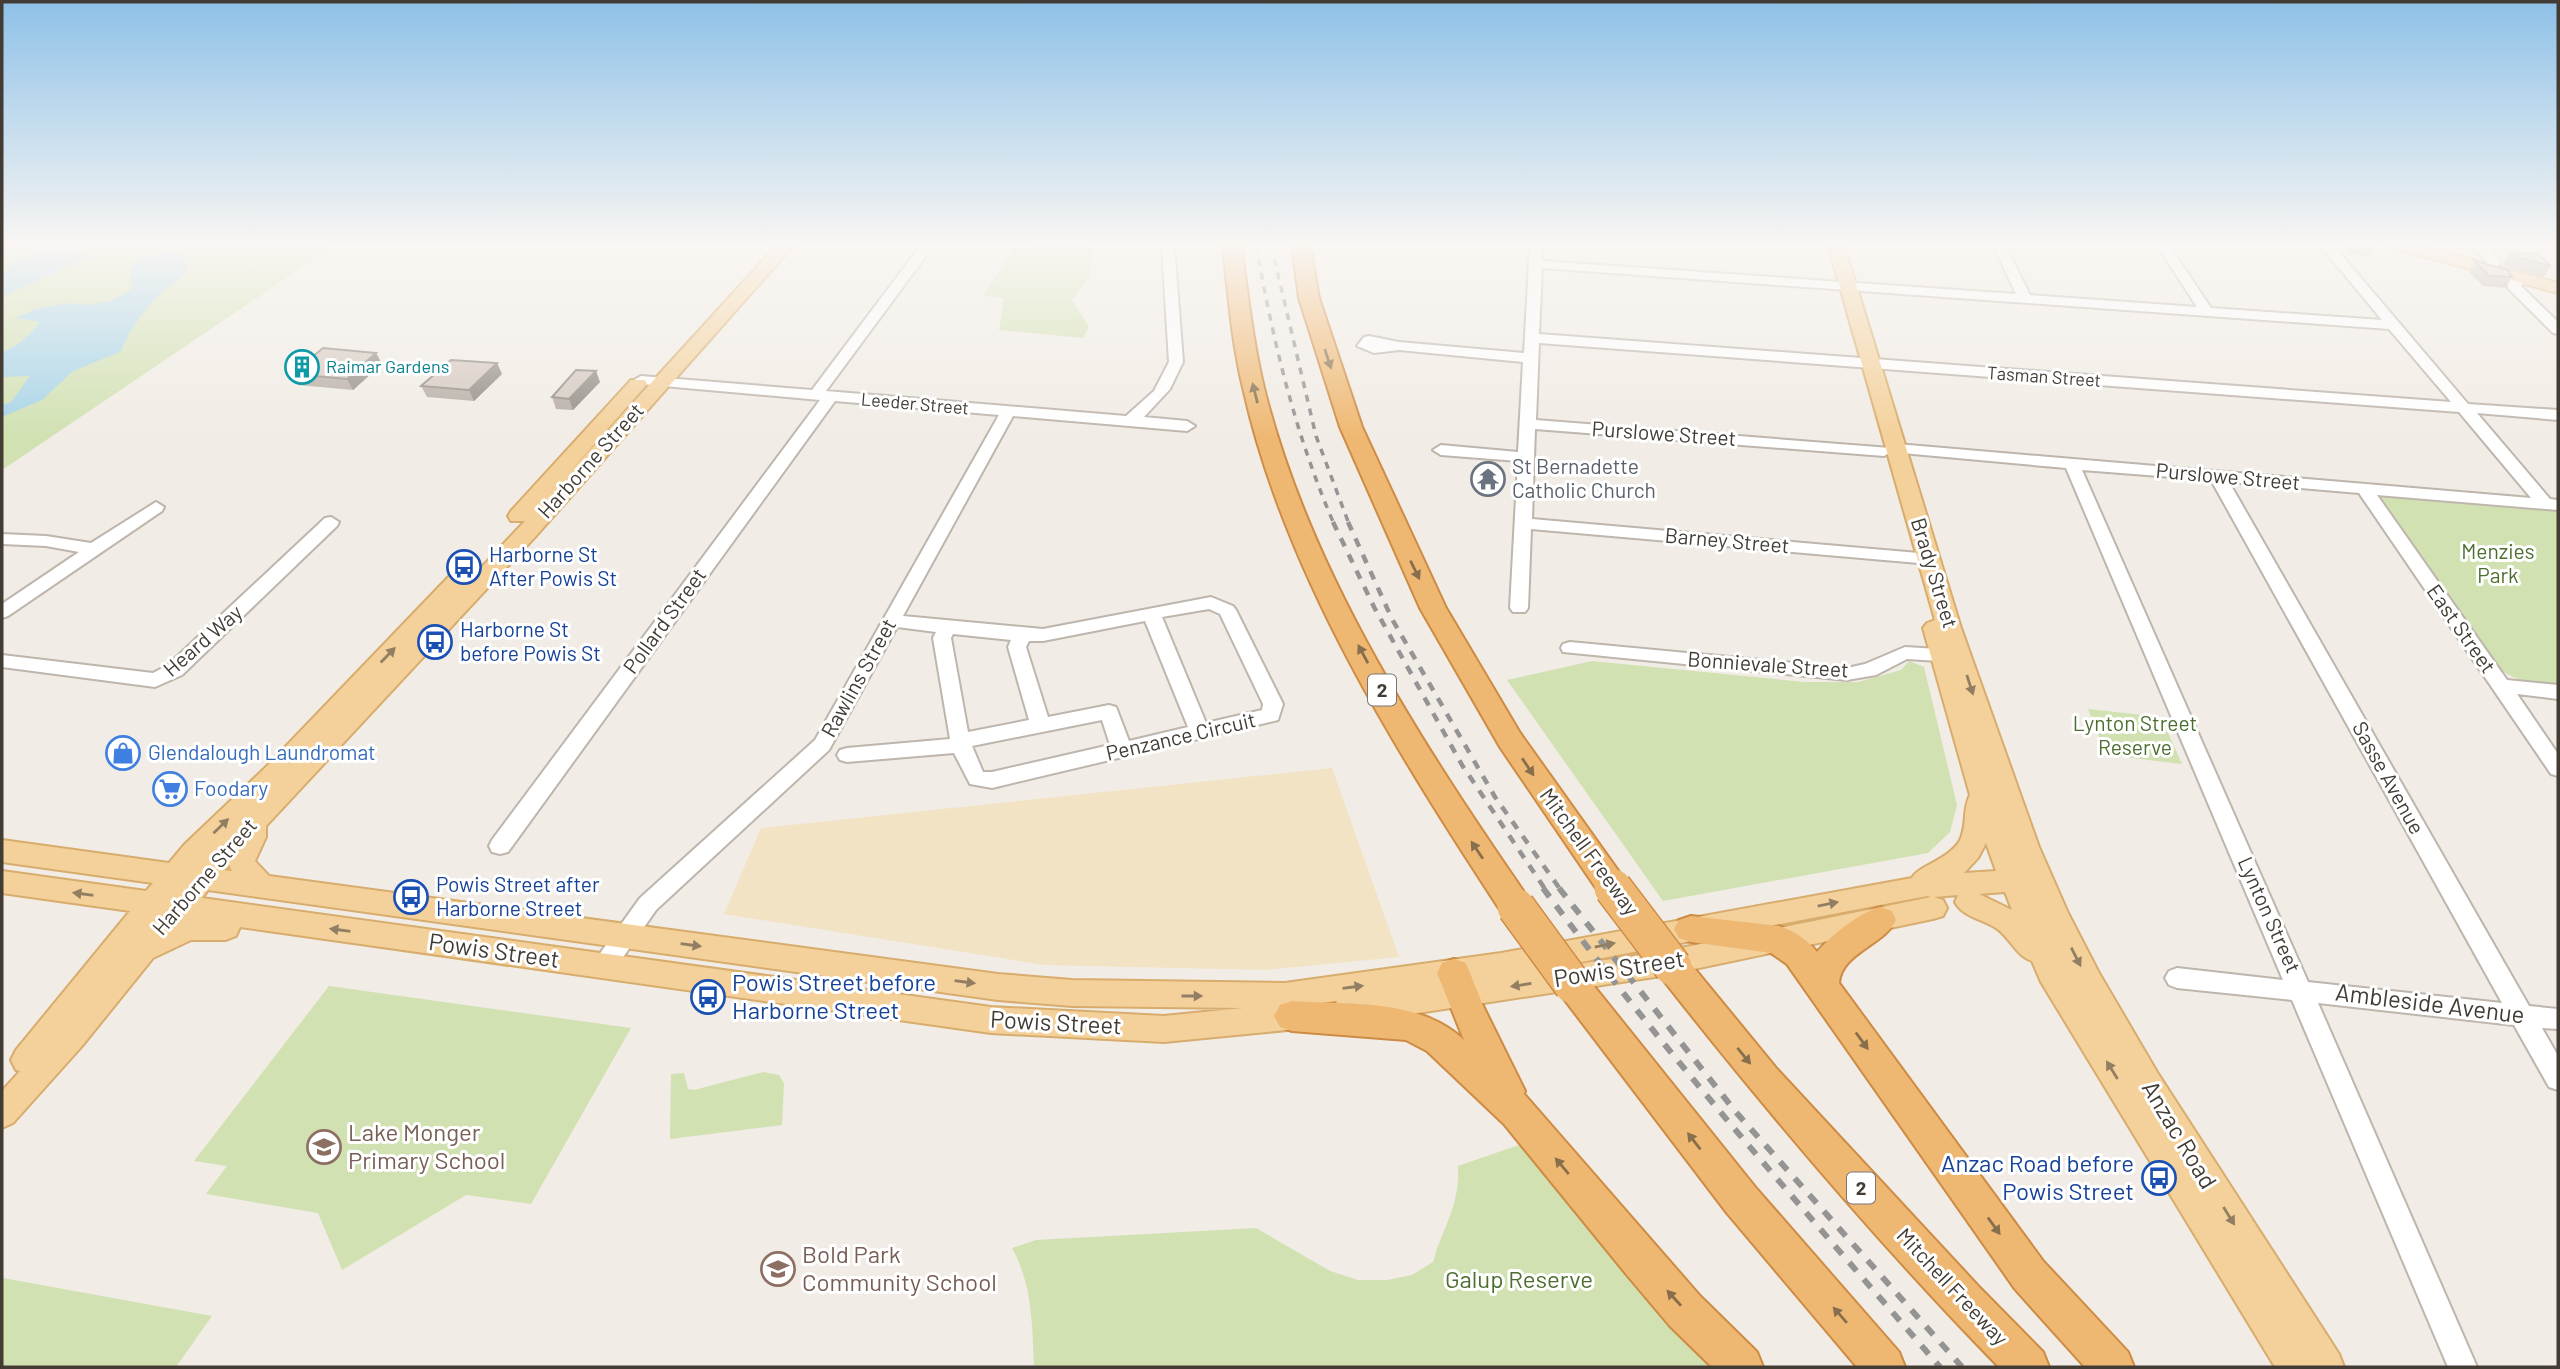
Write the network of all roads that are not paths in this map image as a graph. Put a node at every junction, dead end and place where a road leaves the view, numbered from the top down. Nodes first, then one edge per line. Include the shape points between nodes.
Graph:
1 (719, 309) edge
2 (884, 309) edge
3 (1172, 309) edge
4 (1241, 309) edge
5 (1313, 309) edge
6 (1533, 309) edge
7 (1849, 309) edge
8 (2163, 309) edge
9 (2205, 309) edge
10 (2380, 309) edge
11 (2536, 309) edge
12 (2207, 312) junction
13 (2394, 325) junction
14 (2558, 330) edge
15 (1531, 338) junction
16 (1399, 346) dead end
17 (1530, 358) junction
18 (1865, 364) junction
19 (652, 381) junction
20 (823, 396) junction
21 (2463, 407) junction
22 (1008, 412) junction
23 (2558, 415) edge
24 (1132, 418) junction
25 (1528, 424) junction
26 (1187, 426) dead end
27 (1441, 450) dead end
28 (1890, 450) junction
29 (587, 452) junction
30 (1526, 457) junction
31 (2072, 464) junction
32 (2217, 476) junction
33 (2364, 488) junction
34 (2551, 504) edge
35 (156, 507) dead end
36 (331, 522) dead end
37 (1524, 523) junction
38 (2, 539) edge
39 (94, 549) junction
40 (1922, 559) junction
41 (1519, 608) dead end
42 (2, 612) edge
43 (1151, 614) junction
44 (892, 621) junction
45 (947, 627) junction
46 (1022, 635) junction
47 (1570, 648) dead end
48 (1952, 655) junction
49 (2, 661) edge
50 (2501, 686) junction
51 (2558, 692) edge
52 (1041, 727) junction
53 (1200, 733) junction
54 (962, 743) junction
55 (1122, 751) junction
56 (848, 755) dead end
57 (2558, 769) edge
58 (1981, 787) junction
59 (253, 821) junction
60 (500, 846) dead end
61 (2, 851) edge
62 (188, 877) junction
63 (2, 883) edge
64 (2029, 887) junction
65 (264, 888) junction
66 (1917, 895) junction
67 (1969, 902) junction
68 (164, 906) junction
69 (285, 922) junction
70 (1691, 929) junction
71 (623, 936) junction
72 (1779, 940) junction
73 (140, 952) junction
74 (604, 966) junction
75 (2052, 973) junction
76 (2177, 978) dead end
77 (1458, 984) junction
78 (1822, 985) junction
79 (2301, 989) junction
80 (2522, 1015) junction
81 (1292, 1016) junction
82 (2558, 1019) edge
83 (2558, 1079) edge
84 (2, 1090) edge
85 (1517, 1112) junction
86 (2, 1113) edge
87 (1742, 1367) edge
88 (1884, 1367) edge
89 (2028, 1367) edge
90 (2113, 1367) edge
91 (2297, 1367) edge
92 (2326, 1367) edge
93 (2463, 1367) edge

1 - 19 main road, Harborne Street
2 - 20 street, Pollard Street
3 - 24 street via 1174,371 1144,410
88 -> 4 highway, 2, bridge via 1741,1200 1602,1024 1461,826 1347,625 1311,548 1260,412
5 -> 89 highway, Mitchell Freeway / 2, bridge via 1351,427 1433,608 1510,740 1700,1003 1763,1079
6 - 15 street
7 - 18 main road, Brady Street
8 - 12 street
9 - 12 street
10 - 13 street
11 - 14 street
12 - 13 street
13 - 21 street
15 - 17 street
15 - 18 street, Tasman Street
16 - 17 street
17 - 25 street
18 - 21 street, Tasman Street
18 - 28 main road, Brady Street
19 - 20 street, Leeder Street
19 - 29 main road, Harborne Street
20 - 22 street, Leeder Street
20 - 60 street, Pollard Street
21 - 23 street, Tasman Street
21 - 34 street
22 - 24 street, Leeder Street
22 - 44 street, Rawlins Street
24 - 26 street, Leeder Street
25 - 28 street, Purslowe Street
25 - 30 street
27 - 30 street
28 - 31 street, Purslowe Street
28 - 40 main road, Brady Street
29 - 59 main road, Harborne Street via 364,708
62 -> 29 main road, Harborne Street via 194,852
30 - 37 street
31 - 32 street, Purslowe Street
31 - 79 street, Lynton Street
32 - 33 street, Purslowe Street
32 - 80 street, Sasse Avenue
33 - 34 street, Purslowe Street
33 - 50 street, East Street
35 - 39 street
36 - 49 street, Heard Way via 162,678
37 - 40 street, Barney Street
37 - 41 street
38 - 39 street
39 - 42 street
40 - 48 main road, Brady Street
43 - 46 street, Penzance Circuit
43 - 53 street
43 - 53 street, Penzance Circuit via 1211,603 1227,610 1272,704 1271,715
44 - 45 street, Penzance Circuit
44 - 71 street, Rawlins Street via 822,745 648,904
45 - 46 street, Penzance Circuit
45 - 54 street, Penzance Circuit via 942,638
46 - 52 street via 1017,647
47 - 48 street, Bonnievale Street via 1847,674 1869,670 1905,653
48 - 58 main road, Brady Street
48 -> 64 main road, Brady Street via 2013,818
50 - 51 street
50 - 57 street, East Street
52 - 54 street
52 - 55 street via 1109,712
53 - 55 street, Penzance Circuit
54 - 55 street, Penzance Circuit via 968,769 977,779 992,780
54 - 56 street
58 - 64 main road, Brady Street
58 - 66 main road via 1982,816 1974,844
59 - 62 main road, Harborne Street
59 - 65 main road via 252,837 241,862
61 - 62 main road, Powis Street
62 - 65 main road, Powis Street
62 - 68 main road, Harborne Street
68 -> 63 main road, Powis Street
64 - 66 main road, Powis Street
64 - 67 main road, Powis Street
64 - 75 main road, Anzac Road
64 -> 92 main road, Anzac Road
65 - 71 main road, Powis Street
66 - 67 main road, Powis Street
70 -> 66 main road, Powis Street
66 - 72 main road, Powis Street
66 - 78 highway via 1838,951 1824,968
67 - 75 main road via 2008,921
68 - 69 main road, Powis Street
68 - 73 main road, Harborne Street
68 - 84 main road, Harborne Street
69 - 73 main road via 242,930 187,928
74 -> 69 main road, Powis Street
70 - 72 highway
77 -> 70 main road, Powis Street
71 - 74 street, Rawlins Street
71 -> 77 main road, Powis Street via 1072,993 1285,996
72 -> 77 main road, Powis Street via 1661,964
72 - 78 highway via 1799,954
73 - 86 main road, Harborne Street
74 - 81 main road, Powis Street via 992,1020 1164,1028
91 -> 75 main road, Anzac Road
76 - 79 street, Ambleside Avenue
77 - 81 main road, Powis Street
77 - 85 highway
78 -> 90 highway via 2029,1275
79 - 80 street, Ambleside Avenue
79 - 93 street, Lynton Street
80 - 82 street, Ambleside Avenue
80 - 83 street, Sasse Avenue
81 - 85 highway via 1410,1025 1426,1031
87 -> 85 highway via 1685,1311

